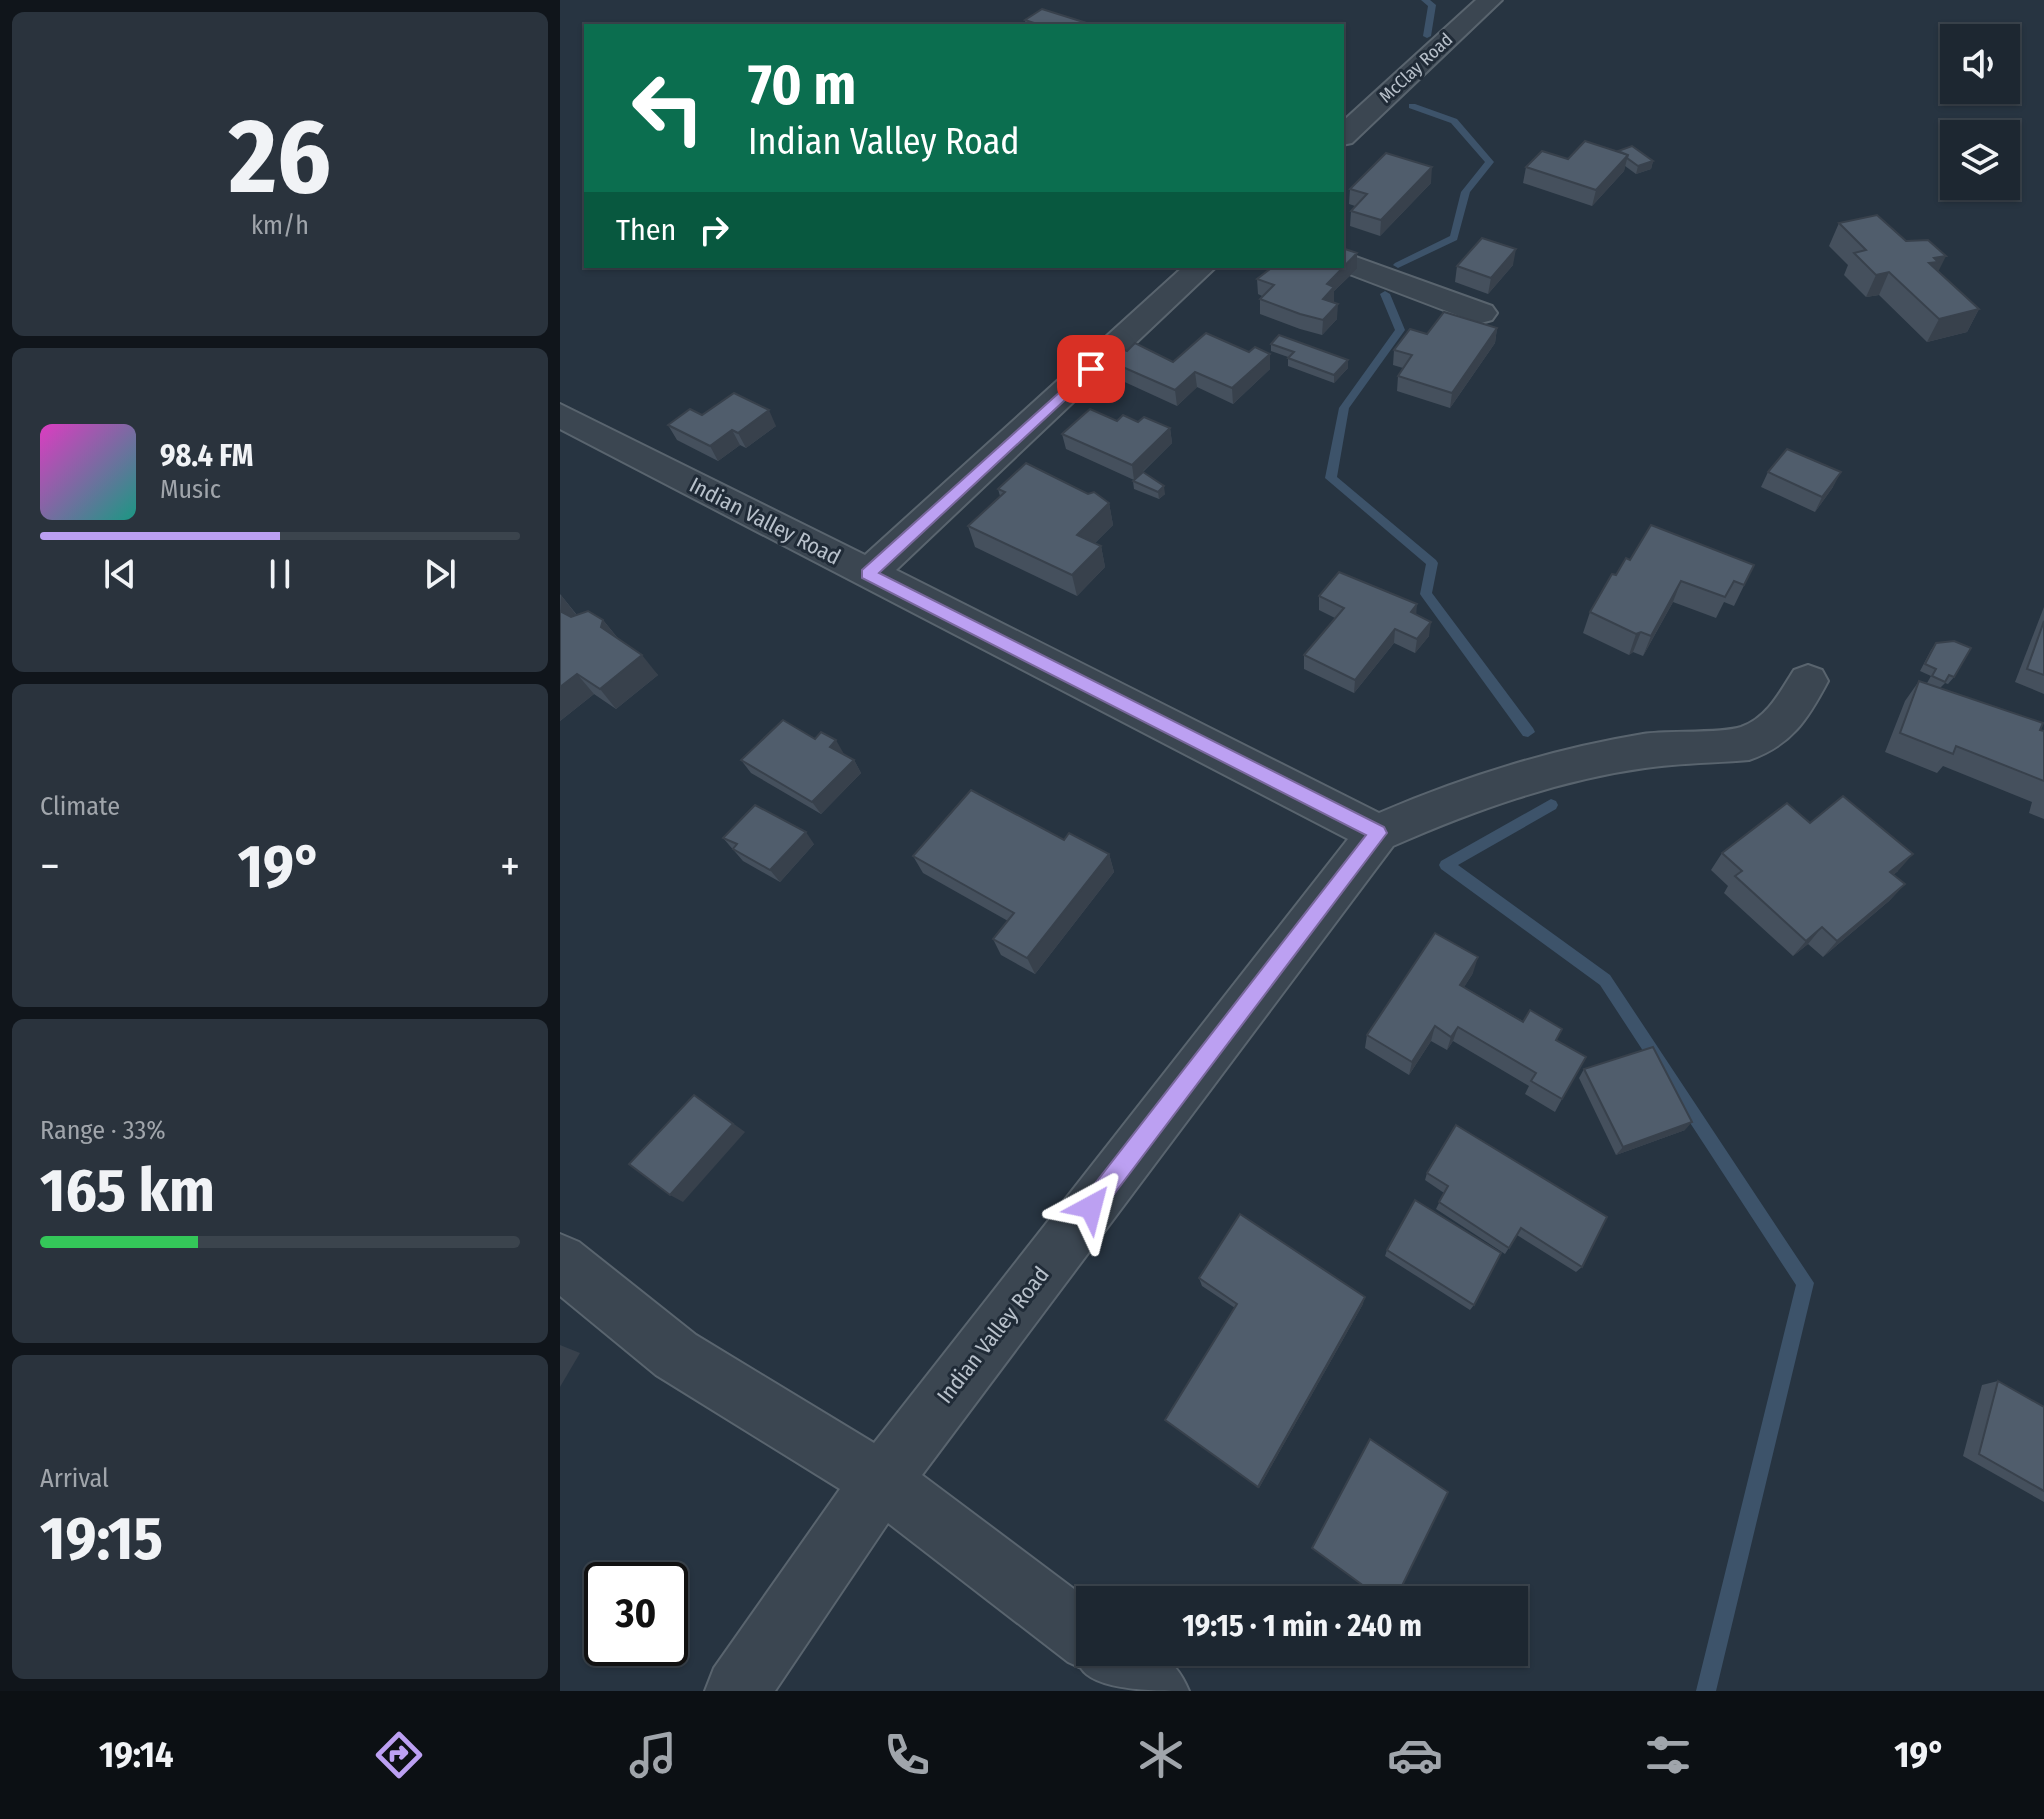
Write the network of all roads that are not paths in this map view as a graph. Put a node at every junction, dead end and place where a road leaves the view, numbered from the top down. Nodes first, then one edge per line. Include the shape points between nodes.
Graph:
1 (1490, 0) edge
2 (1344, 135) edge
3 (1344, 262) edge
4 (1200, 268) edge
5 (1481, 313) dead end
6 (560, 415) edge
7 (868, 574) junction
8 (1808, 681) dead end
9 (1378, 833) junction
10 (560, 1261) edge
11 (881, 1481) junction
12 (1076, 1629) edge
13 (1124, 1666) edge
14 (737, 1691) edge
15 (1157, 1691) edge

1 - 2 street, McClay Road
3 - 5 street
4 - 7 street
6 - 7 street, Indian Valley Road
7 - 9 street, Indian Valley Road
8 - 9 street via 1786,718 1749,743 1644,751 1555,771 1458,798
9 - 11 street, Indian Valley Road
10 - 11 street via 676,1355
11 - 12 street
11 - 14 street, Indian Valley Road
13 - 15 street

